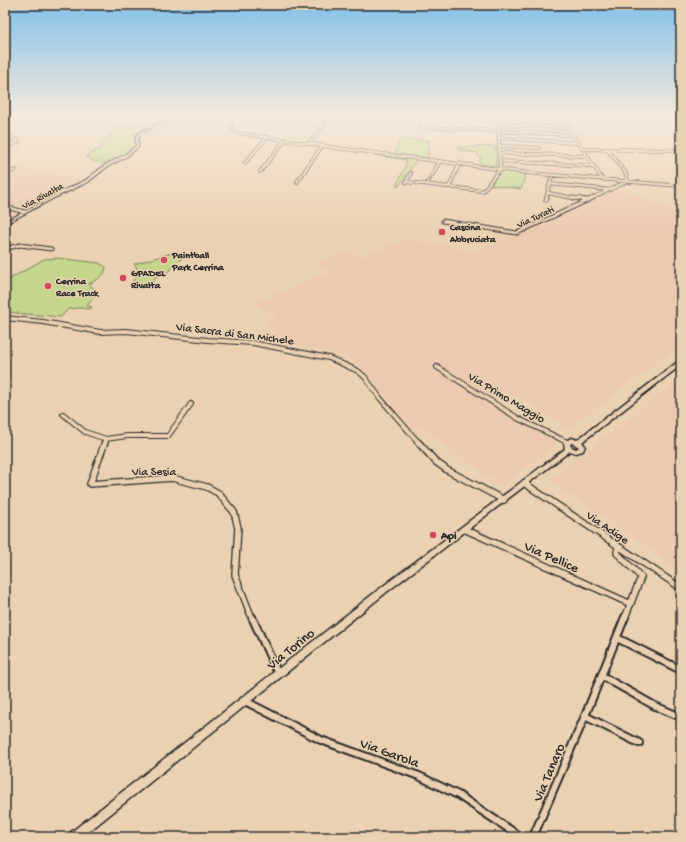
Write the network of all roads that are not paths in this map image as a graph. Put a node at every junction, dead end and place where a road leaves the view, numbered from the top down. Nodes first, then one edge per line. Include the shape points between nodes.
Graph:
1 (127, 154) edge
2 (252, 154) edge
3 (274, 154) edge
4 (316, 154) edge
5 (387, 154) edge
6 (500, 154) edge
7 (537, 154) edge
8 (611, 154) edge
9 (586, 156) joint
10 (440, 161) junction
11 (500, 161) junction
12 (245, 163) dead end
13 (460, 163) junction
14 (593, 166) junction
15 (500, 169) junction
16 (15, 170) dead end
17 (260, 172) dead end
18 (411, 173) dead end
19 (5, 174) edge
20 (552, 175) junction
21 (602, 179) junction
22 (628, 181) junction
23 (297, 182) dead end
24 (427, 184) junction
25 (550, 184) junction
26 (681, 186) edge
27 (449, 187) junction
28 (610, 190) junction
29 (548, 193) junction
30 (546, 200) dead end
31 (588, 200) junction
32 (5, 207) edge
33 (10, 209) junction
34 (25, 212) junction
35 (20, 215) junction
36 (443, 221) dead end
37 (5, 224) edge
38 (5, 246) edge
39 (51, 248) dead end
40 (5, 318) edge
41 (681, 362) edge
42 (437, 367) dead end
43 (192, 404) dead end
44 (63, 414) dead end
45 (106, 439) junction
46 (578, 442) junction
47 (568, 446) junction
48 (524, 483) junction
49 (504, 500) junction
50 (464, 530) junction
51 (618, 546) junction
52 (681, 588) edge
53 (630, 604) junction
54 (617, 638) junction
55 (681, 670) edge
56 (278, 674) junction
57 (602, 676) junction
58 (245, 700) junction
59 (585, 716) junction
60 (681, 717) edge
61 (639, 744) dead end
62 (74, 837) edge
63 (521, 837) edge
64 (533, 837) edge

1 - 34 street, Via Rivalta via 106,166 87,181
2 - 12 street
3 - 17 street
4 - 23 street
5 - 10 street
6 - 11 street
7 - 9 street
8 - 22 street via 625,172
9 - 14 street
10 - 13 street
10 - 24 street
11 - 14 street
11 - 15 street
13 - 15 street
13 - 27 street
14 - 21 street
15 - 20 street
15 - 27 street via 483,191
16 - 19 street
18 - 24 street via 406,182
20 - 21 street
20 - 25 street
21 - 22 street
22 - 26 street
22 - 28 street, Via Turati
24 - 27 street
25 - 28 street
25 - 29 street
28 - 31 street, Via Turati
29 - 30 street
29 - 31 street
31 - 36 street, Via Turati via 514,234
32 - 33 street
33 - 34 street
33 - 35 street
34 - 35 street, Via Rivalta
35 - 37 street, Via Rivalta
38 - 39 street
40 - 49 street, Via Sacra di San Michele via 100,332 126,331 253,343 330,358 358,370 436,462
41 - 46 main road
42 - 47 street, Via Primo Maggio via 519,419
43 - 45 street via 168,436
44 - 45 street via 85,432
45 - 56 street, Via Sesia via 90,484 172,478 207,487 218,493 231,506 238,528 235,575
46 - 47 main road via 572,440
46 - 47 main road via 582,446 580,450 576,451
47 - 48 main road
48 - 49 main road, Via Torino
48 - 51 street, Via Adige
49 - 50 main road, Via Torino
50 - 53 street, Via Pellice
50 - 56 main road, Via Torino via 385,588
51 - 52 street, Via Adige
51 - 53 street, Via Tanaro via 617,553 641,578
53 - 54 street, Via Tanaro
54 - 55 street
54 - 57 street, Via Tanaro
56 - 58 main road, Via Torino
57 - 59 street, Via Tanaro
57 - 60 street via 655,706
58 - 62 main road, Via Torino
58 - 63 street, Via Garola via 321,740 419,776 451,792
59 - 61 street
59 - 64 street, Via Tanaro

